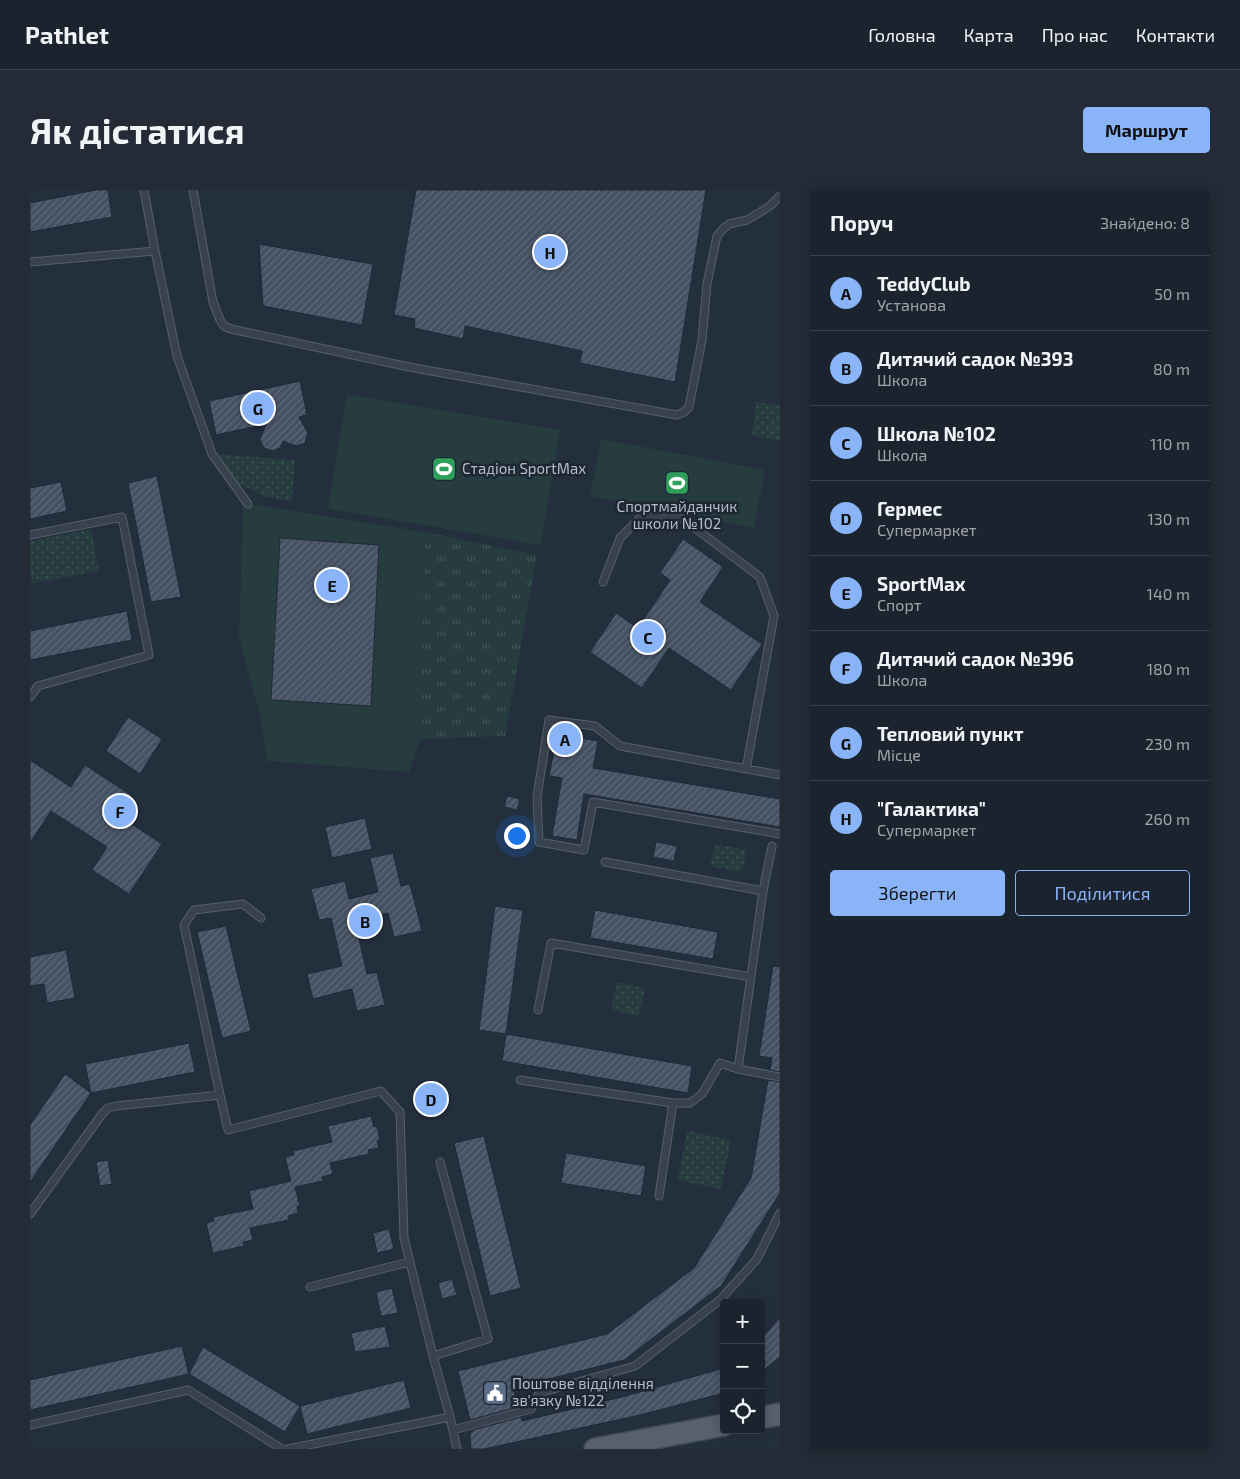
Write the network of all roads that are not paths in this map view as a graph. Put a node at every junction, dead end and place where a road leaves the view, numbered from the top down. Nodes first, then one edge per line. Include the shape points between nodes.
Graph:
1 (144, 190) edge
2 (192, 190) edge
3 (780, 196) edge
4 (155, 251) junction
5 (30, 262) edge
6 (248, 504) dead end
7 (30, 535) edge
8 (603, 582) dead end
9 (30, 698) edge
10 (746, 769) junction
11 (780, 774) edge
12 (780, 834) edge
13 (772, 846) dead end
14 (605, 862) dead end
15 (763, 891) junction
16 (261, 918) dead end
17 (751, 977) junction
18 (538, 1010) dead end
19 (738, 1069) junction
20 (780, 1077) edge
21 (520, 1080) dead end
22 (220, 1094) junction
23 (673, 1103) junction
24 (440, 1162) dead end
25 (659, 1196) dead end
26 (780, 1212) edge
27 (30, 1214) edge
28 (409, 1262) junction
29 (310, 1287) dead end
30 (433, 1356) junction
31 (780, 1414) edge
32 (450, 1417) junction
33 (765, 1417) edge
34 (30, 1425) edge
35 (720, 1426) edge
36 (453, 1430) junction
37 (282, 1449) edge
38 (288, 1449) edge
39 (457, 1449) edge
40 (595, 1449) edge

1 - 4 lane
2 - 3 lane via 213,302 220,320 231,330 409,367 677,415 689,408 717,236 729,224 747,220
4 - 5 lane
4 - 6 lane via 177,356 212,454
7 - 9 lane via 122,517 149,655 38,686
8 - 10 lane via 620,538 641,517 683,519 760,578 774,616
10 - 11 lane
10 - 12 lane via 620,746 595,726 549,720 537,797 538,842 584,850 593,802
13 - 15 lane
14 - 15 lane
15 - 17 lane
16 - 22 lane via 243,904 194,910 184,925
17 - 18 lane via 551,943
17 - 19 lane
19 - 20 lane
19 - 23 lane via 720,1063 702,1094 690,1103
21 - 23 lane
22 - 27 lane via 108,1108
22 - 28 lane via 228,1130 381,1091 400,1112 404,1238
23 - 25 lane
24 - 30 lane via 488,1339
26 - 36 lane via 758,1259 720,1300 635,1366 539,1393 531,1409
28 - 29 lane
28 - 30 lane
30 - 32 lane
31 - 33 main road
32 - 36 lane
32 - 38 lane
34 - 37 lane via 188,1390
35 - 40 main road
36 - 39 lane

